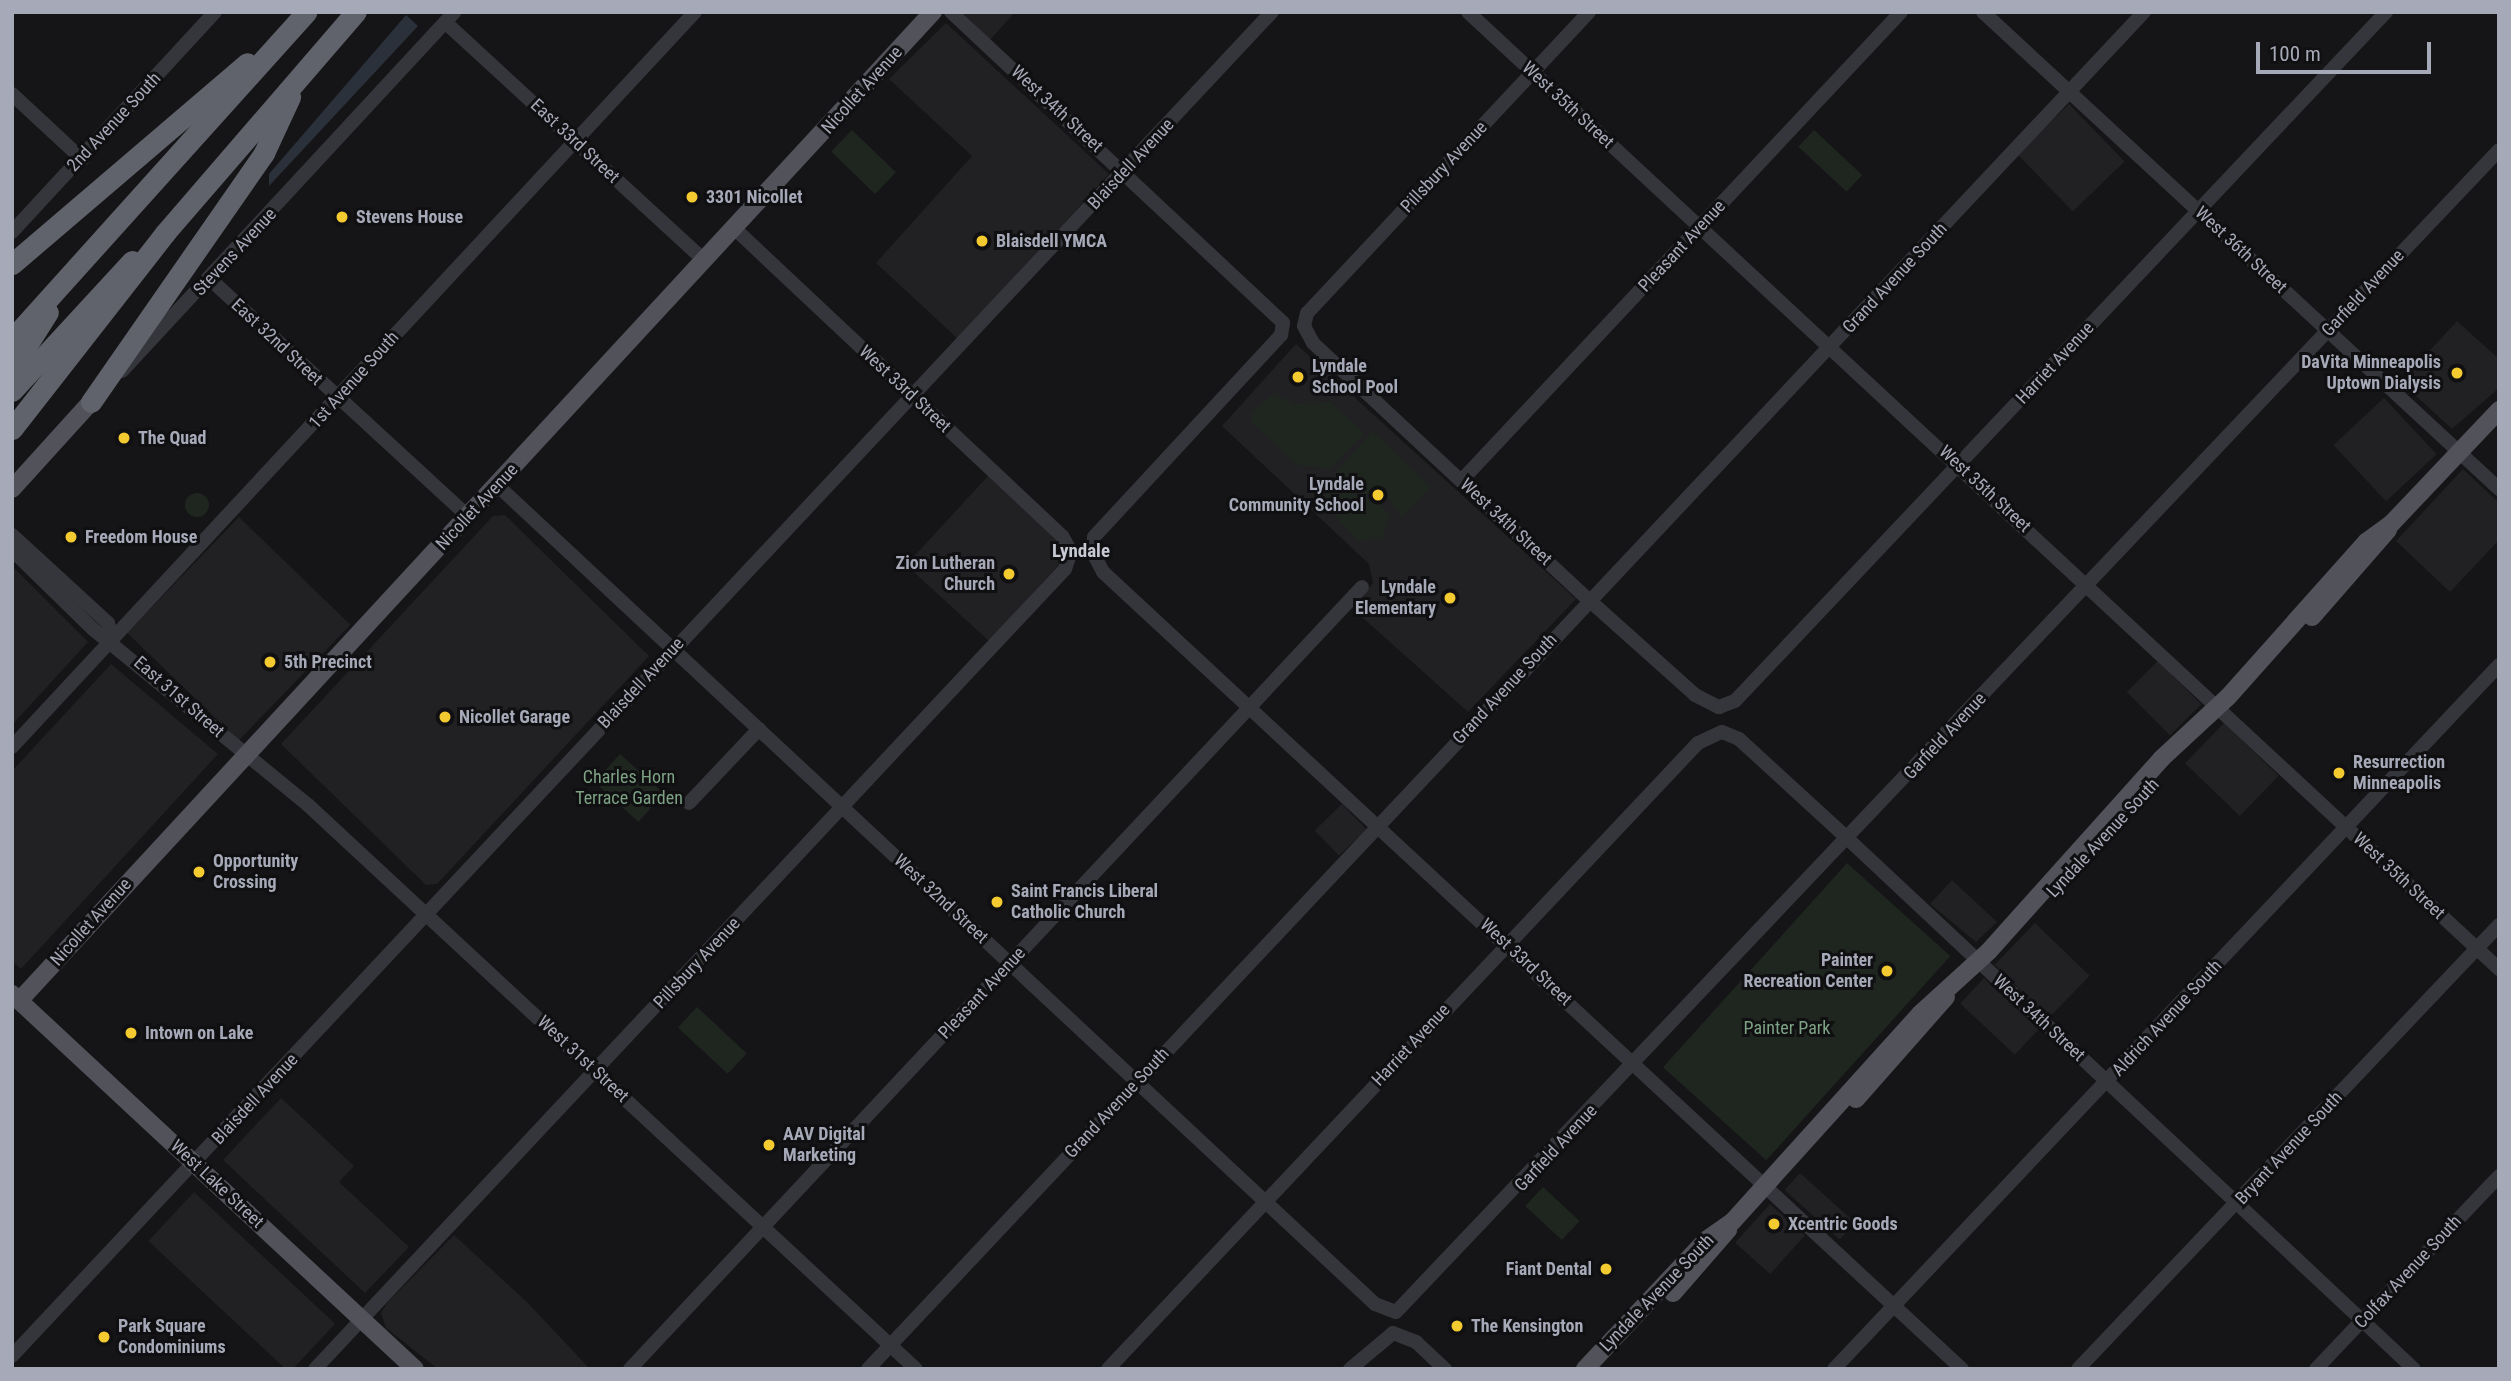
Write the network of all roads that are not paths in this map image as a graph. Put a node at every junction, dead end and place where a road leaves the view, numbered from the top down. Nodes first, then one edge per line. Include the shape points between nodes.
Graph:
1 (215, 12) edge
2 (306, 12) edge
3 (356, 12) edge
4 (695, 12) edge
5 (933, 12) edge
6 (951, 12) edge
7 (1272, 12) edge
8 (1468, 12) edge
9 (1589, 12) edge
10 (1901, 12) edge
11 (1983, 12) edge
12 (2144, 12) edge
13 (2386, 12) edge
14 (449, 17) edge
15 (290, 29) junction
16 (1533, 72) junction
17 (301, 74) junction
18 (2069, 92) junction
19 (12, 94) edge
20 (576, 142) junction
21 (2499, 150) edge
22 (82, 159) junction
23 (1124, 170) junction
24 (2198, 211) junction
25 (1700, 227) junction
26 (735, 229) junction
27 (12, 232) edge
28 (165, 233) junction
29 (705, 261) junction
30 (12, 264) edge
31 (211, 280) junction
32 (61, 289) junction
33 (1304, 326) joint
34 (2328, 331) junction
35 (12, 339) edge
36 (1831, 348) junction
37 (12, 369) edge
38 (12, 391) edge
39 (912, 395) junction
40 (338, 398) junction
41 (91, 402) junction
42 (2499, 410) edge
43 (12, 429) edge
44 (2459, 452) junction
45 (1959, 466) junction
46 (1462, 480) junction
47 (498, 485) junction
48 (12, 489) edge
49 (2499, 489) edge
50 (468, 516) junction
51 (12, 535) edge
52 (12, 550) edge
53 (1071, 552) joint
54 (1093, 553) joint
55 (2088, 584) junction
56 (1362, 587) dead end
57 (1588, 600) junction
58 (113, 639) junction
59 (672, 648) junction
60 (2499, 665) edge
61 (1250, 705) junction
62 (1719, 707) joint
63 (2219, 708) junction
64 (759, 729) junction
65 (1722, 733) joint
66 (12, 747) edge
67 (247, 752) junction
68 (689, 803) dead end
69 (842, 808) junction
70 (1378, 825) junction
71 (2347, 826) junction
72 (1848, 839) junction
73 (427, 914) junction
74 (2499, 925) edge
75 (1507, 944) junction
76 (2477, 948) junction
77 (1979, 961) junction
78 (1010, 963) junction
79 (2499, 969) edge
80 (16, 997) edge
81 (1636, 1064) junction
82 (596, 1071) junction
83 (1137, 1081) junction
84 (2107, 1082) junction
85 (195, 1163) junction
86 (2499, 1176) edge
87 (1766, 1186) junction
88 (1265, 1201) junction
89 (2237, 1203) junction
90 (1733, 1221) junction
91 (763, 1227) junction
92 (1894, 1305) junction
93 (1386, 1311) joint
94 (362, 1319) junction
95 (2362, 1321) junction
96 (891, 1345) junction
97 (12, 1356) edge
98 (315, 1369) edge
99 (415, 1369) edge
100 (630, 1369) edge
101 (869, 1369) edge
102 (916, 1369) edge
103 (1108, 1369) edge
104 (1350, 1369) edge
105 (1445, 1369) edge
106 (1585, 1369) edge
107 (1601, 1369) edge
108 (1834, 1369) edge
109 (1962, 1369) edge
110 (2078, 1369) edge
111 (2316, 1369) edge
112 (2413, 1369) edge

1 - 22 street, 2nd Avenue South
2 - 15 highway
3 - 17 highway
4 - 20 street, 1st Avenue South
5 - 26 main road, Nicollet Avenue
6 - 23 street, West 34th Street
7 - 23 street, Blaisdell Avenue
8 - 16 street, West 35th Street
9 - 16 street, Pillsbury Avenue
10 - 25 street, Pleasant Avenue
11 - 18 street, West 36th Street
12 - 18 street, Grand Avenue South
13 - 24 street, Harriet Avenue
14 - 20 street, East 33rd Street
14 - 31 street, Stevens Avenue
15 - 30 highway via 177,118 88,205
15 - 32 highway
16 - 25 street, West 35th Street
16 - 33 street, Pillsbury Avenue via 1307,313
17 - 28 highway
17 - 41 highway via 264,153
18 - 24 street, West 36th Street
18 - 36 street, Grand Avenue South
19 - 22 street
20 - 29 street, East 33rd Street
20 - 40 street, 1st Avenue South
21 - 34 street, Garfield Avenue
22 - 27 street, 2nd Avenue South
23 - 39 street, Blaisdell Avenue
23 - 54 street, West 34th Street via 1283,323 1280,337 1094,537
24 - 34 street, West 36th Street
24 - 45 street, Harriet Avenue
25 - 36 street, West 35th Street
25 - 46 street, Pleasant Avenue
26 - 29 main road, Nicollet Avenue
26 - 39 street, West 33rd Street
28 - 38 highway via 108,281
28 - 43 highway
29 - 47 main road, Nicollet Avenue
31 - 40 street, East 32nd Street
31 - 41 street, Stevens Avenue
32 - 35 highway
32 - 37 highway
33 - 46 street, West 34th Street via 1313,343
34 - 44 street, West 36th Street
34 - 55 street, Garfield Avenue
36 - 45 street, West 35th Street
36 - 57 street, Grand Avenue South
39 - 53 street, West 33rd Street via 1062,536
39 - 59 street, Blaisdell Avenue
40 - 50 street, East 32nd Street
40 - 58 street, 1st Avenue South
41 - 48 main road, Stevens Avenue
42 - 44 main road, Lyndale Avenue South
44 - 49 street, West 36th Street
44 - 63 main road, Lyndale Avenue South via 2391,524 2375,551
45 - 55 street, West 35th Street
45 - 62 street, Harriet Avenue via 1735,701
46 - 57 street, West 34th Street
47 - 50 main road, Nicollet Avenue
47 - 59 street, West 32nd Street
50 - 67 main road, Nicollet Avenue
51 - 58 street, East 31st Street via 107,623
52 - 58 street, East 31st Street via 93,629
53 - 69 street, Pillsbury Avenue via 1065,569
54 - 61 street, West 33rd Street via 1103,572
55 - 63 street, West 35th Street
55 - 72 street, Garfield Avenue
56 - 61 street, Pleasant Avenue
57 - 62 street, West 34th Street via 1695,695
57 - 70 street, Grand Avenue South
58 - 66 street, 1st Avenue South
58 - 67 street, East 31st Street
59 - 64 street, West 32nd Street
59 - 73 street, Blaisdell Avenue
60 - 71 street, Aldrich Avenue South
61 - 70 street, West 33rd Street
61 - 78 street, Pleasant Avenue
63 - 71 street, West 35th Street
63 - 77 main road, Lyndale Avenue South via 2116,807
64 - 68 street
64 - 69 street, West 32nd Street
65 - 72 street, West 34th Street via 1739,739
65 - 75 street, Harriet Avenue via 1698,743
67 - 73 street, West 31st Street
67 - 80 main road, Nicollet Avenue
69 - 78 street, West 32nd Street
69 - 82 street, Pillsbury Avenue
70 - 75 street, West 33rd Street
70 - 83 street, Grand Avenue South
71 - 76 street, West 35th Street
71 - 84 street, Aldrich Avenue South
72 - 77 street, West 34th Street
72 - 81 street, Garfield Avenue
73 - 82 street, West 31st Street
73 - 85 street, Blaisdell Avenue
74 - 76 street, Bryant Avenue South
75 - 81 street, West 33rd Street
75 - 88 street, Harriet Avenue
76 - 79 street, West 35th Street
76 - 89 street, Bryant Avenue South
77 - 84 street, West 34th Street
77 - 87 main road, Lyndale Avenue South via 1948,994 1920,1014
78 - 83 street, West 32nd Street
78 - 91 street, Pleasant Avenue
80 - 85 main road, West Lake Street
81 - 87 street, West 33rd Street
81 - 93 street, Garfield Avenue via 1414,1300
82 - 91 street, West 31st Street
82 - 94 street, Pillsbury Avenue
83 - 88 street, West 32nd Street
83 - 96 street, Grand Avenue South
84 - 89 street, West 34th Street
84 - 92 street, Aldrich Avenue South
85 - 94 main road, West Lake Street
85 - 97 street, Blaisdell Avenue
86 - 95 street, Colfax Avenue South
87 - 90 main road, Lyndale Avenue South
87 - 92 street, West 33rd Street
88 - 93 street, West 32nd Street
88 - 103 street, Harriet Avenue
89 - 95 street, West 34th Street
89 - 110 street, Bryant Avenue South
90 - 106 main road, Lyndale Avenue South via 1706,1240
90 - 107 main road, Lyndale Avenue South via 1714,1251
91 - 96 street, West 31st Street
91 - 100 street, Pleasant Avenue
92 - 108 street, Aldrich Avenue South
92 - 109 street, West 33rd Street
94 - 98 street, Pillsbury Avenue
94 - 99 main road, West Lake Street
95 - 111 street, Colfax Avenue South
95 - 112 street, West 34th Street
96 - 101 street, Grand Avenue South
96 - 102 street, West 31st Street
104 - 105 street via 1393,1333 1416,1342

